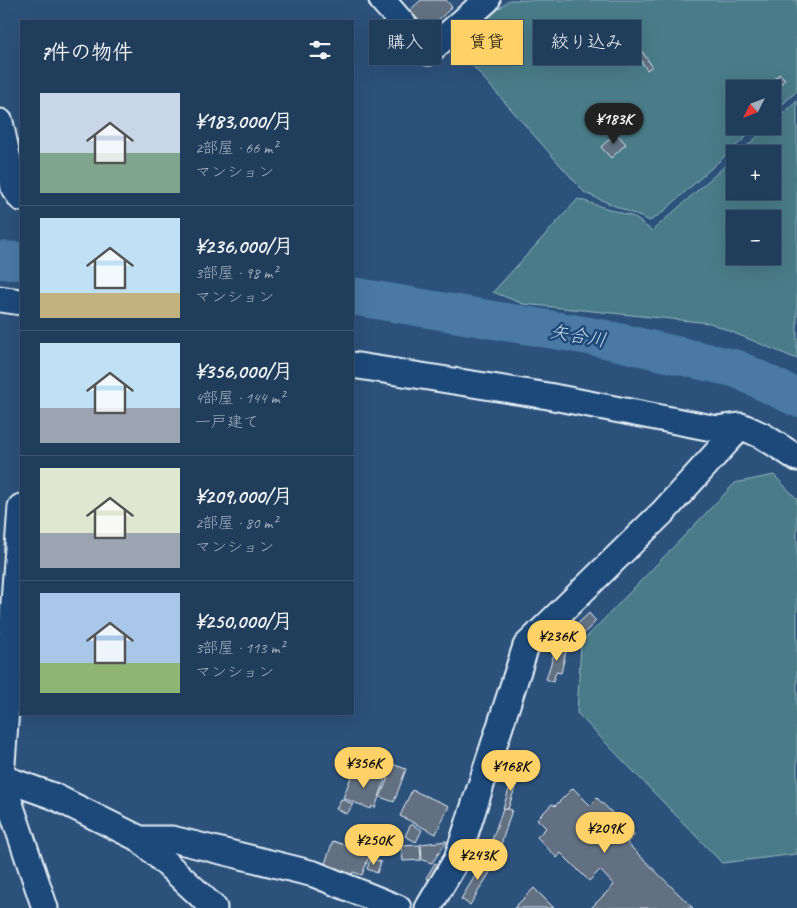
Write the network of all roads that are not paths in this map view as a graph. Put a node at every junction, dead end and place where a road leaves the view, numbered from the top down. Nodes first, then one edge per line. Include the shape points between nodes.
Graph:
1 (382, 0) edge
2 (487, 0) edge
3 (0, 122) edge
4 (20, 197) edge
5 (0, 299) edge
6 (20, 302) edge
7 (354, 365) edge
8 (741, 426) junction
9 (797, 458) edge
10 (20, 520) edge
11 (1, 777) edge
12 (140, 839) junction
13 (45, 908) edge
14 (214, 908) edge
15 (398, 908) edge
16 (428, 908) edge

1 - 2 street via 428,52
3 - 4 street via 14,188
5 - 6 street
7 - 8 street via 548,396 717,429
8 - 9 street
8 - 16 street via 664,511 526,646 457,859
10 - 11 street
11 - 12 street via 52,796
11 - 13 street
12 - 14 street
12 - 15 street via 172,839 314,874

